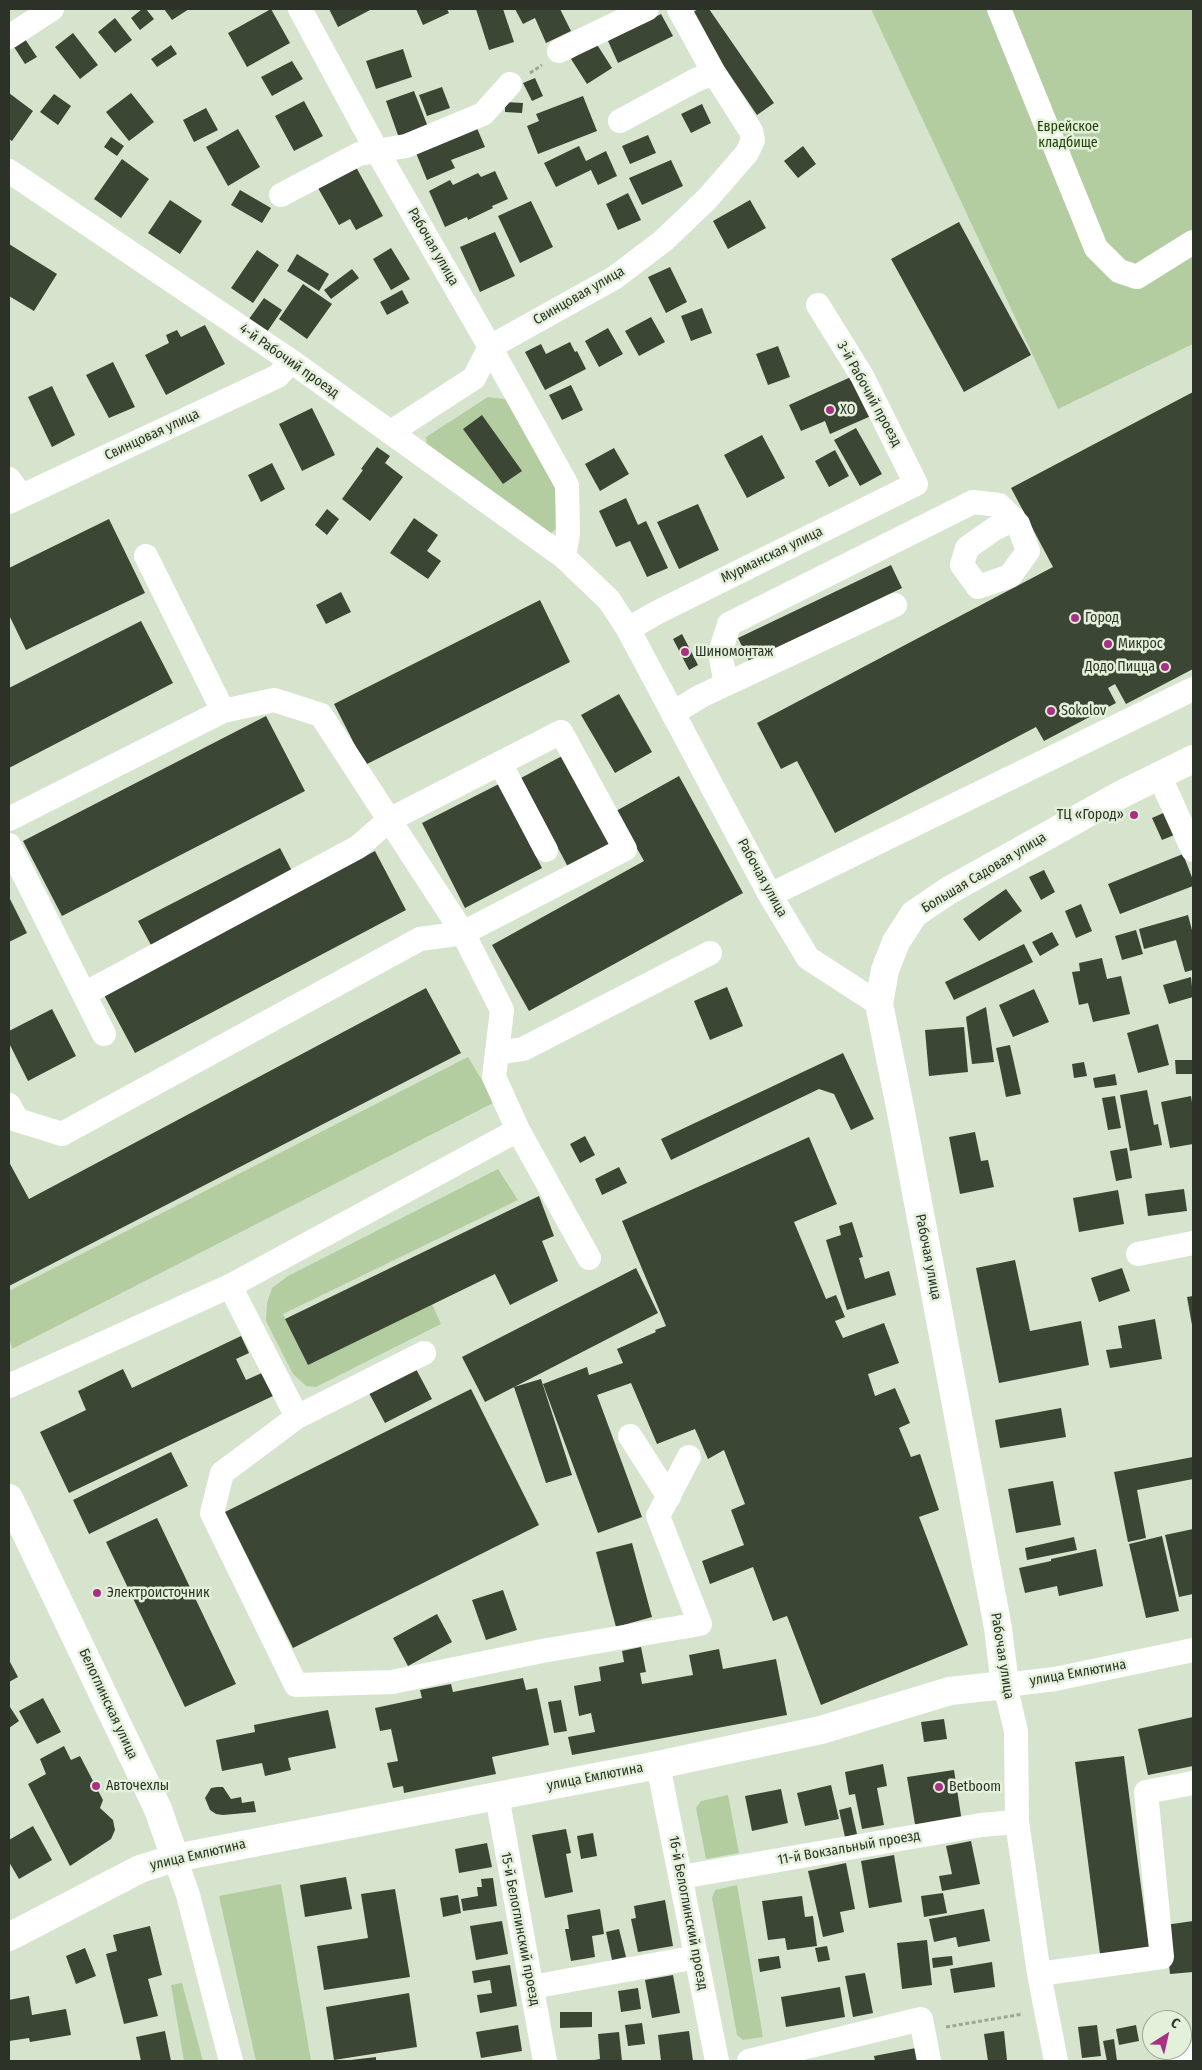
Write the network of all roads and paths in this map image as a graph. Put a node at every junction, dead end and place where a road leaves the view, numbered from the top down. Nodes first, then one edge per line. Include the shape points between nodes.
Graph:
1 (52, 9) edge
2 (300, 9) edge
3 (647, 9) edge
4 (679, 9) edge
5 (999, 9) edge
6 (9, 37) edge
7 (559, 51) joint
8 (714, 72) junction
9 (510, 84) joint
10 (620, 121) dead end
11 (377, 151) junction
12 (9, 171) edge
13 (281, 195) dead end
14 (1193, 242) edge
15 (818, 305) dead end
16 (490, 347) junction
17 (291, 361) junction
18 (391, 432) junction
19 (916, 484) joint
20 (13, 492) edge
21 (1014, 519) dead end
22 (146, 556) dead end
23 (564, 557) junction
24 (895, 605) dead end
25 (628, 629) junction
26 (726, 684) junction
27 (1193, 689) edge
28 (223, 711) junction
29 (673, 713) junction
30 (1193, 759) edge
31 (500, 763) junction
32 (1160, 775) junction
33 (9, 819) edge
34 (389, 820) junction
35 (9, 845) edge
36 (546, 850) dead end
37 (1193, 850) edge
38 (770, 895) junction
39 (463, 933) junction
40 (710, 953) dead end
41 (84, 994) junction
42 (879, 1004) junction
43 (104, 1034) dead end
44 (497, 1053) junction
45 (9, 1105) edge
46 (518, 1130) junction
47 (1193, 1243) edge
48 (1138, 1254) dead end
49 (589, 1258) dead end
50 (230, 1286) junction
51 (424, 1353) dead end
52 (9, 1386) edge
53 (297, 1418) junction
54 (630, 1436) dead end
55 (689, 1457) dead end
56 (669, 1497) junction
57 (9, 1498) edge
58 (1193, 1650) edge
59 (1005, 1685) junction
60 (658, 1765) junction
61 (1193, 1783) edge
62 (497, 1796) junction
63 (1017, 1822) junction
64 (175, 1858) junction
65 (681, 1877) junction
66 (9, 1938) edge
67 (697, 1957) junction
68 (1039, 1974) junction
69 (532, 1988) junction
70 (1047, 2010) junction
71 (923, 2031) junction
72 (1193, 2054) edge
73 (231, 2061) edge
74 (545, 2061) edge
75 (717, 2061) edge
76 (749, 2061) edge
77 (929, 2061) edge
78 (1056, 2061) edge
79 (1182, 2061) edge

1 - 6 street
2 - 11 street, Рабочая улица
3 - 7 street
4 - 8 street
5 - 14 street via 1096,248 1119,272 1137,277
7 - 9 path
8 - 10 street
8 - 16 street, Свинцовая улица via 751,131 753,140 747,153 663,242 614,278
9 - 11 street via 483,114 406,146
11 - 13 street via 359,154
11 - 16 street, Рабочая улица
12 - 17 street, 4-й Рабочий проезд
15 - 19 street, 3-й Рабочий проезд via 862,376
16 - 18 street via 474,378
16 - 23 street, Рабочая улица via 567,485 568,534
17 - 18 street, 4-й Рабочий проезд
17 - 20 street, Свинцовая улица via 278,376
18 - 23 street, 4-й Рабочий проезд
19 - 25 street, Мурманская улица
21 - 26 street via 999,505 973,502 729,624 720,653
22 - 28 street
23 - 25 street, Рабочая улица via 609,600
24 - 26 street
25 - 29 street, Рабочая улица
26 - 29 street
27 - 38 street
28 - 33 street
28 - 34 street via 274,700 321,715
29 - 38 street, Рабочая улица
30 - 32 main road, Большая Садовая улица
31 - 34 street
31 - 36 street
31 - 39 street via 562,732 625,849
32 - 37 street
32 - 42 main road, Большая Садовая улица via 948,891 914,914 896,942 885,970
34 - 39 street
34 - 41 street via 358,847
35 - 41 street
38 - 42 street, Рабочая улица via 808,958
39 - 44 street via 502,1010
39 - 45 street via 420,939 62,1134 16,1120
40 - 44 street via 524,1049
41 - 43 street
42 - 59 main road, Рабочая улица via 998,1628
44 - 46 street via 494,1077
46 - 49 street
46 - 50 street
47 - 48 street
50 - 52 street
50 - 53 street
51 - 53 street
53 - 56 street via 222,1473 212,1513 296,1685 392,1682 542,1651 700,1624 658,1516
54 - 56 street
55 - 56 street
57 - 64 main road, Белоглинская улица via 158,1809
58 - 59 street, улица Емлютина via 1055,1679
59 - 60 main road, улица Емлютина via 950,1691 821,1730
59 - 63 street, Рабочая улица via 1016,1731
60 - 62 main road, улица Емлютина
60 - 65 street, 16-й Белоглинский проезд
61 - 68 street via 1146,1792 1162,1957
62 - 64 main road, улица Емлютина
62 - 69 street, 15-й Белоглинский проезд
63 - 65 street, 11-й Вокзальный проезд via 981,1825
63 - 68 street, Рабочая улица
64 - 66 main road, улица Емлютина via 140,1868
64 - 73 street, Белоглинская улица via 188,1895
65 - 67 street, 16-й Белоглинский проезд
67 - 69 street
67 - 75 street, 16-й Белоглинский проезд
68 - 70 street, Рабочая улица
69 - 74 street, 15-й Белоглинский проезд
70 - 71 path
70 - 78 street, Рабочая улица
71 - 76 street via 921,2019
71 - 77 street
72 - 79 street

